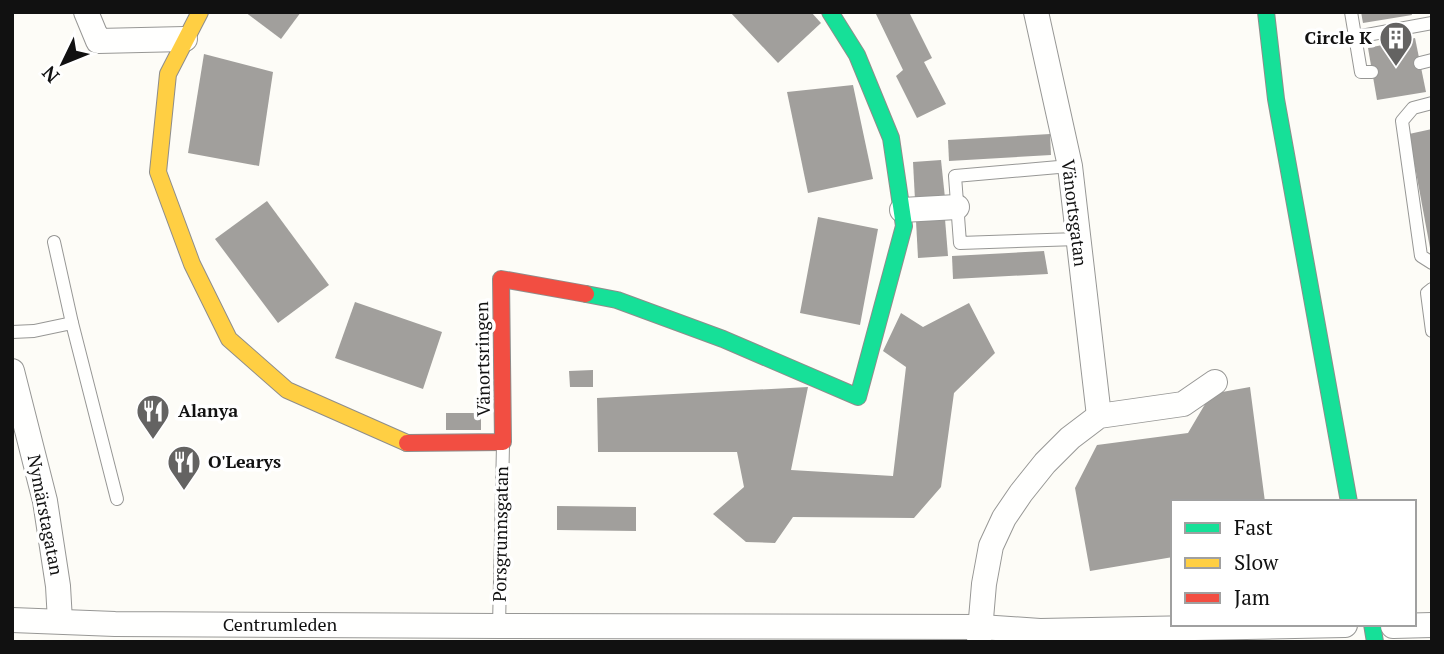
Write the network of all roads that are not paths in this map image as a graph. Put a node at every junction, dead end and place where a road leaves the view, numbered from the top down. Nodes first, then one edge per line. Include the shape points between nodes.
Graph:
1 (86, 12) edge
2 (200, 12) edge
3 (830, 12) edge
4 (1036, 12) edge
5 (1266, 12) edge
6 (1351, 12) edge
7 (1432, 23) edge
8 (1252, 25) dead end
9 (1356, 37) junction
10 (185, 39) junction
11 (1372, 72) dead end
12 (1276, 99) junction
13 (1432, 103) edge
14 (1070, 166) junction
15 (957, 207) junction
16 (902, 210) junction
17 (1078, 239) junction
18 (54, 242) dead end
19 (1432, 262) edge
20 (1432, 289) edge
21 (72, 323) junction
22 (1432, 331) edge
23 (12, 332) edge
24 (12, 370) edge
25 (1214, 382) dead end
26 (1099, 416) junction
27 (503, 442) junction
28 (117, 499) dead end
29 (1349, 500) edge
30 (12, 620) edge
31 (61, 621) junction
32 (1432, 625) edge
33 (499, 626) junction
34 (1294, 626) edge
35 (1380, 631) edge
36 (980, 634) edge

1 - 10 street via 98,41
2 - 10 street, Vänortsringen
3 - 16 street, Vänortsringen via 857,55 891,138
4 - 14 street, Vänortsgatan
5 - 12 street
6 - 9 lane
7 - 9 lane
8 - 12 street
9 - 11 lane via 1361,72
10 - 27 street, Vänortsringen via 168,74 158,172 191,264 229,339 286,390 405,443
12 - 29 street
13 - 19 lane via 1413,108 1402,121 1421,256
14 - 15 lane via 955,176
14 - 17 street, Vänortsgatan
15 - 16 street
15 - 17 lane via 960,243
16 - 27 street, Vänortsringen via 904,226 858,397 617,300 501,279
17 - 26 street, Vänortsgatan
18 - 21 lane
20 - 22 lane via 1427,293
21 - 23 lane
21 - 28 lane
24 - 31 street, Nymärstagatan via 46,501
25 - 26 street via 1183,404
26 - 36 street via 1045,463 1004,518 984,584
27 - 33 lane, Porsgrunnsgatan
30 - 31 street, Centrumleden
31 - 33 street, Centrumleden
32 - 35 street
33 - 36 street, Centrumleden
34 - 36 street, Centrumleden

